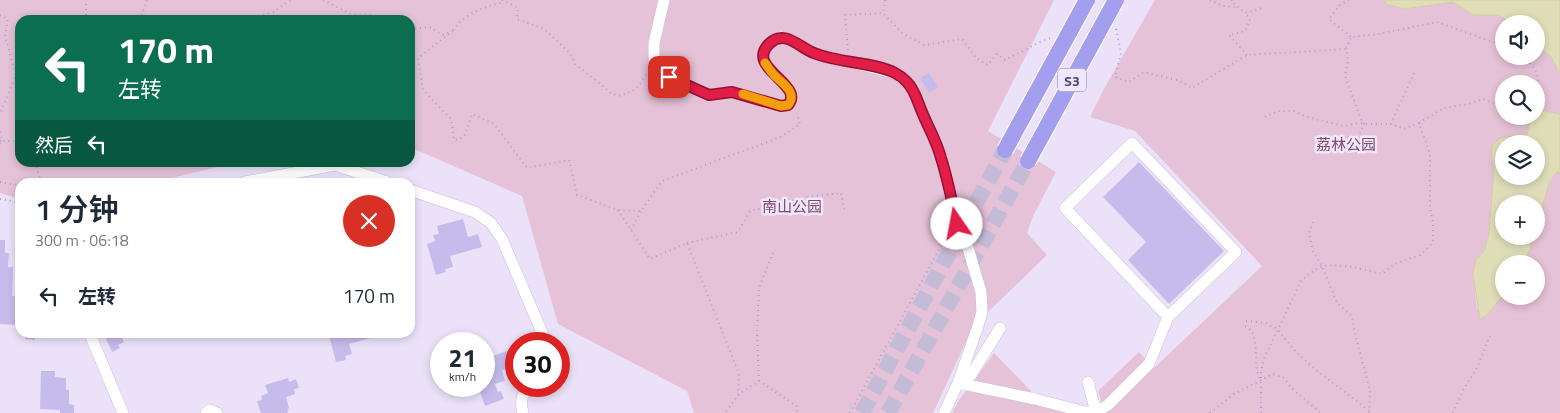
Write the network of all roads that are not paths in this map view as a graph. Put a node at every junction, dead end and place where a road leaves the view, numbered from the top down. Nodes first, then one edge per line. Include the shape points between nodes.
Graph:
1 (664, 0) edge
2 (1087, 0) edge
3 (1116, 0) edge
4 (1005, 150) tunnel mouth
5 (1028, 161) tunnel mouth
6 (324, 167) edge
7 (341, 167) edge
8 (266, 178) edge
9 (375, 178) edge
10 (415, 192) edge
11 (1168, 316) junction
12 (1000, 328) dead end
13 (542, 332) edge
14 (92, 338) edge
15 (1088, 382) dead end
16 (958, 383) junction
17 (522, 397) edge
18 (1096, 412) junction
19 (123, 413) edge
20 (206, 413) edge
21 (216, 413) edge
22 (523, 413) edge
23 (944, 413) edge

1 - 16 street via 654,43 654,64 669,77 709,95 732,92 781,106 788,105 791,96 788,87 764,61 764,52 772,41 781,37 813,53 894,73 908,82 941,156 956,218 981,292 982,312
2 - 4 highway, S3, bridge
3 - 5 highway, S3, bridge
6 - 8 street
7 - 9 street
10 - 13 street via 475,212 490,223 502,239
11 - 11 street via 1236,252 1132,143 1064,208
11 - 18 street via 1149,364 1108,405
12 - 16 street via 974,370
14 - 19 street
15 - 18 street
16 - 18 street
16 - 23 street
17 - 22 street
20 - 21 street via 210,410

